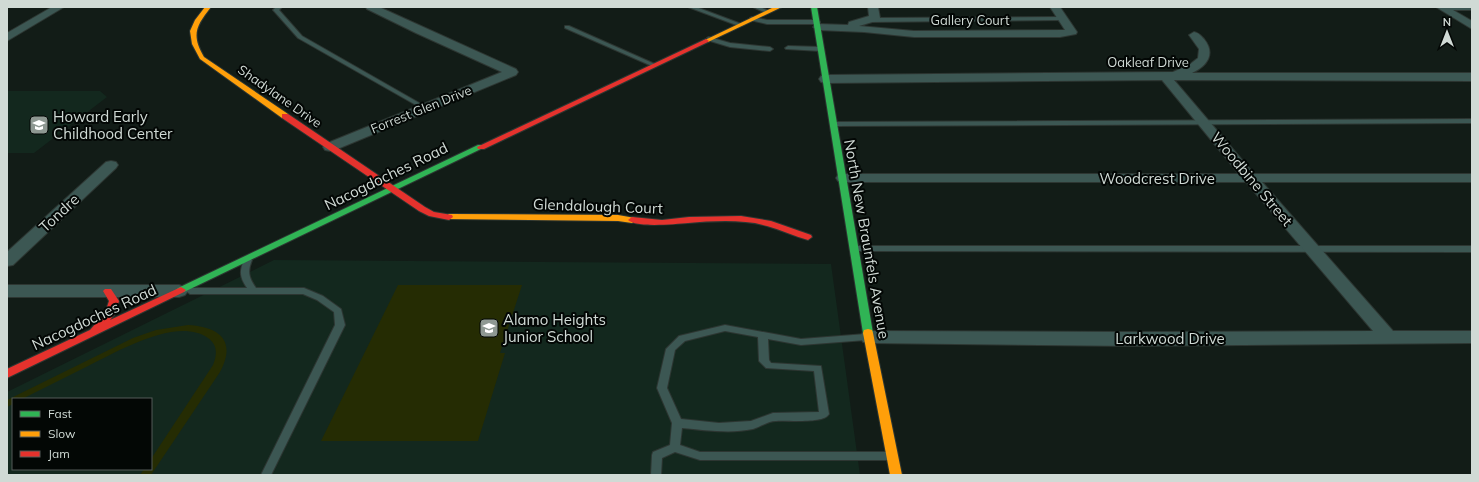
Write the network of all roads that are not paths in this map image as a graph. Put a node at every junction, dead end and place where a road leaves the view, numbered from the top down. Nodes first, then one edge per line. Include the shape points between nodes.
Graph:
1 (59, 7) edge
2 (208, 7) edge
3 (279, 7) edge
4 (372, 7) edge
5 (691, 7) edge
6 (756, 7) edge
7 (779, 7) edge
8 (805, 7) edge
9 (873, 7) edge
10 (1055, 7) edge
11 (1441, 7) edge
12 (1472, 7) edge
13 (814, 8) edge
14 (768, 12) junction
15 (1064, 19) junction
16 (752, 20) junction
17 (869, 20) junction
18 (741, 25) junction
19 (817, 25) junction
20 (1472, 26) edge
21 (567, 27) dead end
22 (837, 27) junction
23 (1194, 35) dead end
24 (7, 38) edge
25 (709, 40) junction
26 (788, 48) dead end
27 (770, 49) dead end
28 (821, 49) junction
29 (654, 66) junction
30 (1165, 76) junction
31 (1472, 76) edge
32 (825, 79) junction
33 (425, 108) junction
34 (1472, 121) edge
35 (1204, 122) junction
36 (833, 124) junction
37 (330, 147) junction
38 (110, 165) dead end
39 (843, 178) junction
40 (1250, 178) junction
41 (1472, 178) edge
42 (391, 189) junction
43 (808, 237) dead end
44 (854, 249) junction
45 (1311, 249) junction
46 (1472, 249) edge
47 (249, 258) junction
48 (7, 261) edge
49 (7, 291) edge
50 (108, 291) junction
51 (182, 291) junction
52 (254, 291) junction
53 (92, 334) junction
54 (763, 335) junction
55 (869, 337) junction
56 (1388, 337) junction
57 (1472, 337) edge
58 (7, 374) edge
59 (677, 423) junction
60 (675, 448) junction
61 (892, 456) junction
62 (266, 475) edge
63 (656, 475) edge
64 (896, 475) edge

1 - 24 street
2 - 37 street, Shadylane Drive via 197,22 193,33 194,44 202,58
3 - 33 lane via 276,10 300,37
4 - 33 street, Forrest Glen Drive via 512,72
5 - 18 lane
6 - 14 lane
7 - 14 street, Nacogdoches Road
8 - 13 street
9 - 17 street via 876,16
10 - 15 street, Gallery Court
11 - 12 street
11 - 20 street
13 - 19 street, North New Braunfels Avenue
14 - 16 street, Nacogdoches Road
15 - 17 lane
15 - 22 street, Gallery Court via 1072,32 914,34
16 - 18 street, Nacogdoches Road
16 - 19 lane
17 - 22 street, Gallery Court
18 - 25 street, Nacogdoches Road
19 - 22 street, Gallery Court
19 - 28 street, North New Braunfels Avenue
21 - 29 lane
23 - 30 street via 1204,46 1206,54 1203,61 1191,70
25 - 27 lane via 730,46
25 - 29 street, Nacogdoches Road
26 - 28 lane
28 - 32 street, North New Braunfels Avenue
29 - 42 street, Nacogdoches Road
30 - 31 street, Oakleaf Drive
30 - 32 street, Oakleaf Drive
30 - 35 street, Woodbine Street
32 - 36 street, North New Braunfels Avenue
33 - 37 street, Forrest Glen Drive
34 - 35 lane
35 - 36 lane
35 - 40 street, Woodbine Street
36 - 39 street, North New Braunfels Avenue
37 - 42 street, Shadylane Drive
38 - 48 street, Tondre
39 - 40 street, Woodcrest Drive
39 - 44 street, North New Braunfels Avenue
40 - 41 street, Woodcrest Drive
40 - 45 street, Woodbine Street
42 - 43 street, Glendalough Court via 432,214 452,218 618,218 662,223 741,219 768,223
42 - 47 street, Nacogdoches Road
44 - 45 lane
44 - 55 street, North New Braunfels Avenue
45 - 46 lane
45 - 56 street, Woodbine Street
47 - 51 street, Nacogdoches Road
47 - 52 lane via 243,270 244,279
49 - 50 street
50 - 51 street
50 - 53 street via 114,301 110,314
51 - 52 lane
51 - 53 street, Nacogdoches Road
52 - 62 lane via 304,291 320,298 338,311 340,325
53 - 58 street, Nacogdoches Road
54 - 55 lane via 801,342
54 - 59 lane via 725,328 682,338 671,349 662,388
54 - 59 lane via 764,361 769,366 818,368 824,414 773,417 752,425 719,427
55 - 56 street, Larkwood Drive
55 - 61 street, North New Braunfels Avenue
56 - 57 street, Larkwood Drive
59 - 60 lane
60 - 61 lane via 700,456
60 - 63 lane via 657,455
61 - 64 street, North New Braunfels Avenue

